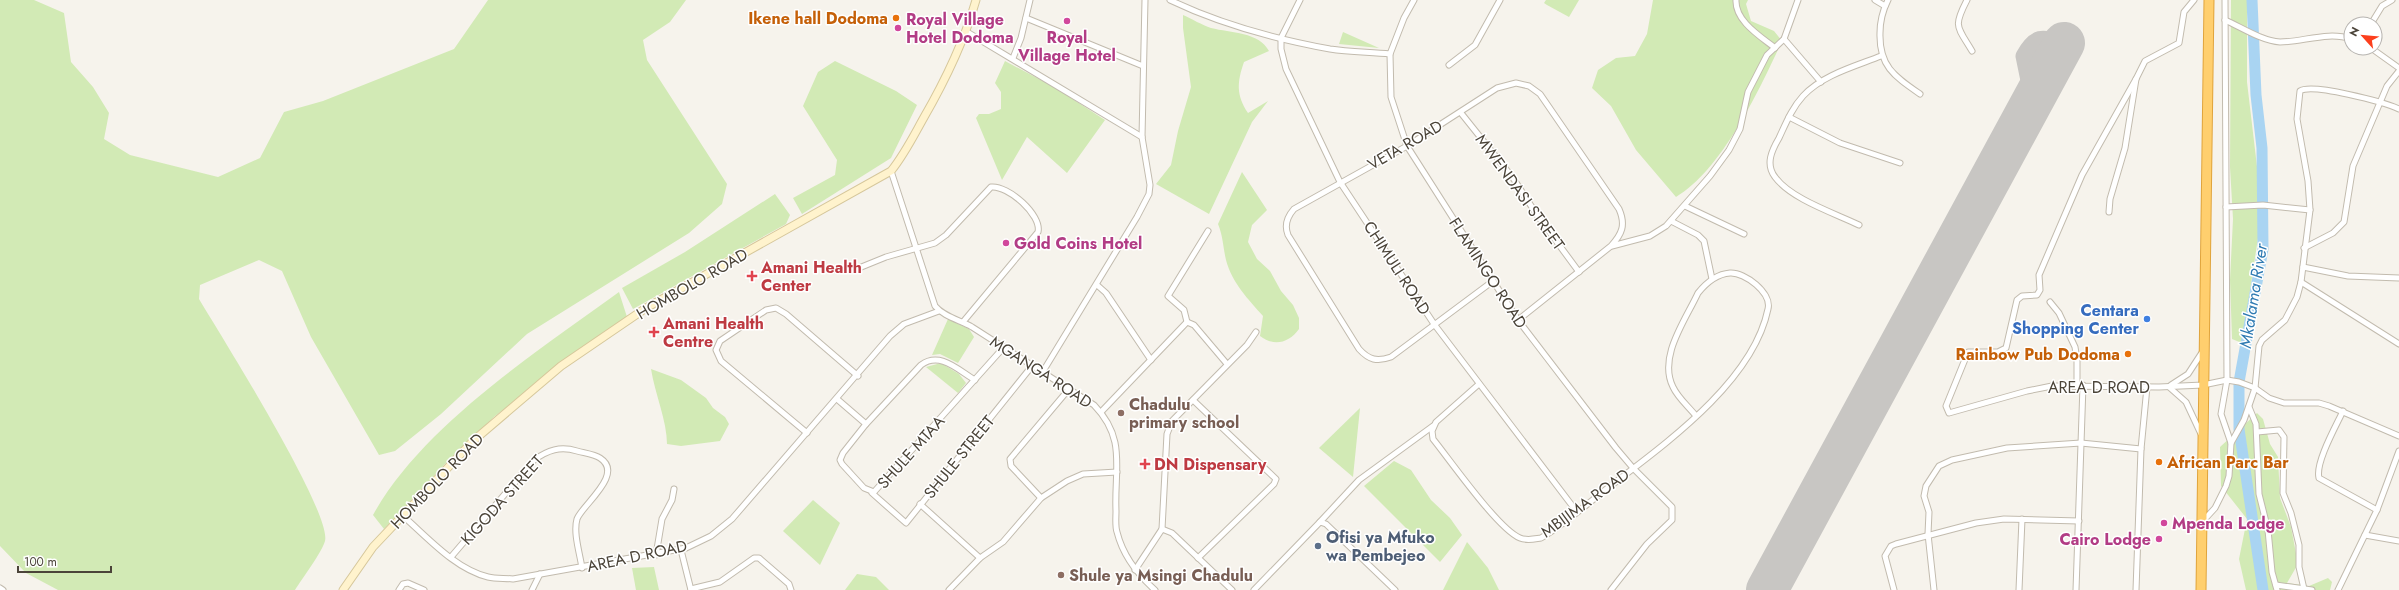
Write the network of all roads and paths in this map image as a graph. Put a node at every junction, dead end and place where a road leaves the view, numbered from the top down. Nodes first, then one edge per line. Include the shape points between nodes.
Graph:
1 (976, 0) edge
2 (1030, 0) edge
3 (1138, 0) edge
4 (1170, 0) edge
5 (1300, 0) edge
6 (1414, 0) edge
7 (1500, 0) edge
8 (1736, 0) edge
9 (1798, 0) edge
10 (1875, 0) edge
11 (1888, 0) edge
12 (1967, 0) edge
13 (2194, 0) edge
14 (2210, 0) edge
15 (2225, 0) edge
16 (2392, 0) edge
17 (1145, 1) edge
18 (1885, 6) junction
19 (2376, 16) edge
20 (1026, 18) junction
21 (2225, 20) junction
22 (967, 32) junction
23 (1281, 38) junction
24 (2343, 38) edge
25 (1784, 39) junction
26 (1775, 48) junction
27 (1972, 51) dead end
28 (1390, 54) junction
29 (1881, 56) junction
30 (2382, 56) edge
31 (1013, 58) junction
32 (1449, 65) dead end
33 (1143, 66) junction
34 (2399, 68) edge
35 (2399, 71) edge
36 (2136, 79) junction
37 (1821, 82) junction
38 (1920, 94) dead end
39 (2380, 101) junction
40 (2399, 109) edge
41 (1461, 112) junction
42 (1789, 117) junction
43 (1142, 137) junction
44 (1407, 146) junction
45 (1900, 163) dead end
46 (891, 171) junction
47 (1340, 182) junction
48 (1685, 206) junction
49 (2226, 207) junction
50 (2310, 210) junction
51 (2109, 212) dead end
52 (1671, 220) junction
53 (1859, 225) dead end
54 (1208, 231) dead end
55 (1744, 234) dead end
56 (1611, 246) junction
57 (2304, 248) junction
58 (916, 249) junction
59 (2303, 267) junction
60 (854, 270) dead end
61 (1579, 272) junction
62 (2399, 278) edge
63 (1712, 279) junction
64 (1493, 281) junction
65 (2301, 282) junction
66 (1097, 285) junction
67 (2050, 302) dead end
68 (939, 311) junction
69 (1518, 320) junction
70 (963, 322) junction
71 (1187, 322) junction
72 (1434, 324) junction
73 (1256, 332) dead end
74 (2399, 344) edge
75 (1004, 347) junction
76 (2204, 350) junction
77 (1151, 360) junction
78 (1227, 364) junction
79 (1032, 366) junction
80 (1042, 373) junction
81 (858, 376) junction
82 (975, 380) junction
83 (2226, 380) junction
84 (1479, 384) junction
85 (2203, 385) junction
86 (2077, 386) junction
87 (2083, 386) junction
88 (2147, 387) junction
89 (2168, 387) junction
90 (2255, 388) junction
91 (1069, 389) junction
92 (837, 399) junction
93 (1193, 400) junction
94 (2249, 407) junction
95 (2342, 411) junction
96 (1101, 412) junction
97 (1696, 416) junction
98 (866, 424) junction
99 (1433, 426) junction
100 (2257, 432) junction
101 (807, 433) junction
102 (2202, 436) junction
103 (2399, 436) edge
104 (2081, 443) junction
105 (2231, 443) junction
106 (2140, 449) junction
107 (2399, 451) edge
108 (1633, 468) junction
109 (2392, 468) junction
110 (2399, 470) edge
111 (1117, 472) junction
112 (674, 489) dead end
113 (872, 493) junction
114 (1041, 498) junction
115 (920, 504) junction
116 (2377, 510) junction
117 (1577, 512) junction
118 (402, 515) junction
119 (2022, 519) junction
120 (2079, 521) junction
121 (1320, 522) junction
122 (2201, 525) junction
123 (1162, 529) junction
124 (1928, 534) junction
125 (2364, 535) junction
126 (2399, 541) edge
127 (681, 550) junction
128 (656, 555) junction
129 (451, 557) junction
130 (980, 558) junction
131 (1198, 558) junction
132 (582, 568) junction
133 (1135, 570) junction
134 (540, 574) junction
135 (2276, 587) edge
136 (0, 588) edge
137 (691, 589) edge
138 (2304, 589) junction
139 (3, 590) edge
140 (343, 590) edge
141 (399, 590) edge
142 (424, 590) edge
143 (532, 590) edge
144 (791, 590) edge
145 (949, 590) edge
146 (1155, 590) edge
147 (1232, 590) edge
148 (1254, 590) edge
149 (1395, 590) edge
150 (1611, 590) edge
151 (1894, 590) edge
152 (1934, 590) edge
153 (2019, 590) edge
154 (2076, 590) edge
155 (2136, 590) edge
156 (2195, 590) edge
157 (2201, 590) edge
158 (2312, 590) edge
159 (2338, 590) edge

1 - 22 street, HOMBOLO ROAD
2 - 20 street
3 - 17 street
4 - 23 street via 1221,21
5 - 23 street
6 - 28 street, FLAMINGO ROAD
7 - 32 street via 1476,45
8 - 26 street via 1744,21
9 - 25 street
10 - 18 street
11 - 18 street
12 - 27 street via 1957,25
13 - 36 street via 2184,12 2179,43 2145,61
14 - 76 highway
15 - 21 street
16 - 19 street via 2382,6
17 - 33 street
18 - 29 street via 1880,26
20 - 31 street
20 - 33 street
21 - 24 street via 2280,42 2330,36
21 - 49 street
22 - 31 street
22 - 46 street, HOMBOLO ROAD via 940,90 901,159
23 - 28 street via 1331,49
23 - 47 street, CHIMULI ROAD via 1286,70
25 - 26 street
25 - 37 street
26 - 48 street via 1767,55 1748,92 1740,129 1729,150
28 - 44 street, FLAMINGO ROAD via 1390,97
29 - 37 street
29 - 38 street via 1901,81
30 - 34 street
31 - 43 street
33 - 43 street
35 - 39 street via 2387,86
36 - 51 street via 2125,148 2110,199
36 - 86 street, AREA D ROAD via 2082,175 2039,275 2040,290 2037,295 2022,296 2017,300 2006,348 1998,352 1968,352 1946,406 1949,413 2038,388
37 - 42 street via 1804,95
39 - 40 street
39 - 50 street via 2332,91 2300,91 2297,119 2308,181
39 - 57 street via 2353,166 2344,222 2333,233
41 - 44 street, VETA ROAD
41 - 56 street, VETA ROAD via 1506,84 1523,84 1540,94 1619,210 1623,228
41 - 61 street, MWENDASI STREET via 1513,178
42 - 45 street via 1840,142
42 - 53 street via 1771,151 1770,163 1774,176 1792,192
43 - 66 street via 1151,176 1149,194
44 - 47 street, VETA ROAD
44 - 64 street, FLAMINGO ROAD
46 - 58 street
46 - 118 street, HOMBOLO ROAD via 646,308 561,366 473,441
47 - 72 street, CHIMULI ROAD
47 - 72 street, VETA ROAD via 1294,209 1287,218 1286,226 1288,235 1359,349 1370,358 1382,360 1391,357
48 - 52 street
48 - 55 street
49 - 50 street via 2263,205
49 - 83 street
50 - 57 street
52 - 56 street via 1650,236
52 - 63 street via 1704,241
54 - 71 street via 1168,296 1184,310
56 - 61 street, VETA ROAD
57 - 59 street
58 - 60 street via 886,257
58 - 68 street via 935,306
58 - 70 street via 936,243 946,235 991,187 1002,188 1037,217 1040,225 1038,232
59 - 62 street via 2348,276
59 - 65 street
61 - 69 street, VETA ROAD
63 - 97 street, MBIJIMA ROAD via 1698,293 1670,355 1668,370 1674,388
63 - 97 street, MBIJIMA ROAD via 1730,273 1743,277 1758,286 1769,308 1745,361 1725,389
64 - 69 street, FLAMINGO ROAD
64 - 72 street, VETA ROAD
65 - 74 street
65 - 90 street via 2297,297 2285,320 2258,346
66 - 77 street via 1114,304
66 - 80 street
67 - 86 street via 2059,313 2075,347
68 - 70 street, MGANGA ROAD
68 - 81 street, AREA D ROAD via 904,324 890,336
69 - 108 street, FLAMINGO ROAD
70 - 75 street, MGANGA ROAD
71 - 77 street
71 - 78 street via 1194,325
72 - 84 street, CHIMULI ROAD
73 - 78 street
75 - 79 street, MGANGA ROAD
75 - 82 street, SHULE MTAA
76 - 85 highway
76 - 89 street via 2188,374
77 - 96 street
78 - 93 street
79 - 80 street, MGANGA ROAD
79 - 115 street, SHULE STREET
80 - 91 street, MGANGA ROAD
81 - 92 street, AREA D ROAD
81 - 101 street via 776,308 766,310 720,341 716,350 721,361
82 - 98 street via 943,361 930,359 921,365
82 - 113 street, SHULE MTAA via 877,491
83 - 85 street, AREA D ROAD
83 - 90 street
83 - 105 street via 2221,414
84 - 99 street
84 - 117 street, CHIMULI ROAD
85 - 89 street, AREA D ROAD
85 - 102 highway
86 - 87 street, AREA D ROAD
87 - 88 street, AREA D ROAD
87 - 104 street
88 - 89 street, AREA D ROAD
88 - 106 street
89 - 102 street via 2186,402
90 - 94 street
90 - 95 street via 2284,403 2319,403
91 - 96 street, MGANGA ROAD
91 - 114 street via 1010,459 1011,466
92 - 98 street
92 - 101 street, AREA D ROAD
93 - 123 street via 1172,421 1167,434
93 - 131 street via 1276,479 1274,484
94 - 100 street
94 - 105 street
95 - 103 street
95 - 116 street via 2326,449 2319,478
96 - 111 street, MGANGA ROAD via 1114,432 1118,454
97 - 108 street, MBIJIMA ROAD
98 - 113 street, SHULE MTAA via 840,460 864,488
99 - 117 street, MBIJIMA ROAD via 1433,439 1491,512 1509,531 1520,538 1541,538
99 - 121 street via 1354,484
100 - 135 street via 2259,494 2268,530
100 - 138 street via 2279,430 2284,437 2283,493 2299,545 2299,567
101 - 127 street, AREA D ROAD via 732,519 711,536
102 - 122 highway
104 - 106 street
104 - 120 street
104 - 124 street via 2007,448 1952,460 1939,466 1926,486 1924,496 1929,512
105 - 122 street via 2226,486 2215,508
106 - 155 street
107 - 109 street
108 - 117 street, MBIJIMA ROAD
108 - 150 street, FLAMINGO ROAD via 1672,507 1674,513 1672,520 1647,544
109 - 110 street
109 - 116 street
111 - 114 street via 1084,474 1067,481
111 - 133 street, MGANGA ROAD via 1116,531 1124,553
112 - 128 street via 672,500 662,519
113 - 115 street via 906,523
114 - 130 street via 1003,542
115 - 130 street, SHULE STREET
116 - 125 street
118 - 129 street, AREA D ROAD
118 - 140 street, HOMBOLO ROAD via 373,548
119 - 120 street
119 - 124 street via 1976,523
119 - 153 street
120 - 154 street
121 - 148 street
121 - 149 street via 1326,524
122 - 156 highway
122 - 157 highway
123 - 131 street via 1172,533
123 - 133 street
124 - 151 street via 1896,544 1887,551 1886,562
124 - 152 street
125 - 126 street
125 - 159 street
127 - 128 street, AREA D ROAD
127 - 137 street
128 - 132 street, AREA D ROAD
129 - 132 street, KIGODA STREET via 534,460 545,452 559,448 600,457 606,462 608,470 602,488 578,519 576,526
129 - 134 street, AREA D ROAD via 469,570 488,577 513,578
130 - 145 street
131 - 147 street
132 - 134 street, AREA D ROAD
133 - 146 street, MGANGA ROAD
134 - 143 street
135 - 138 street
136 - 139 street
137 - 144 street via 720,582 754,558 759,558 789,584
138 - 158 street
141 - 142 street via 403,584 408,583

